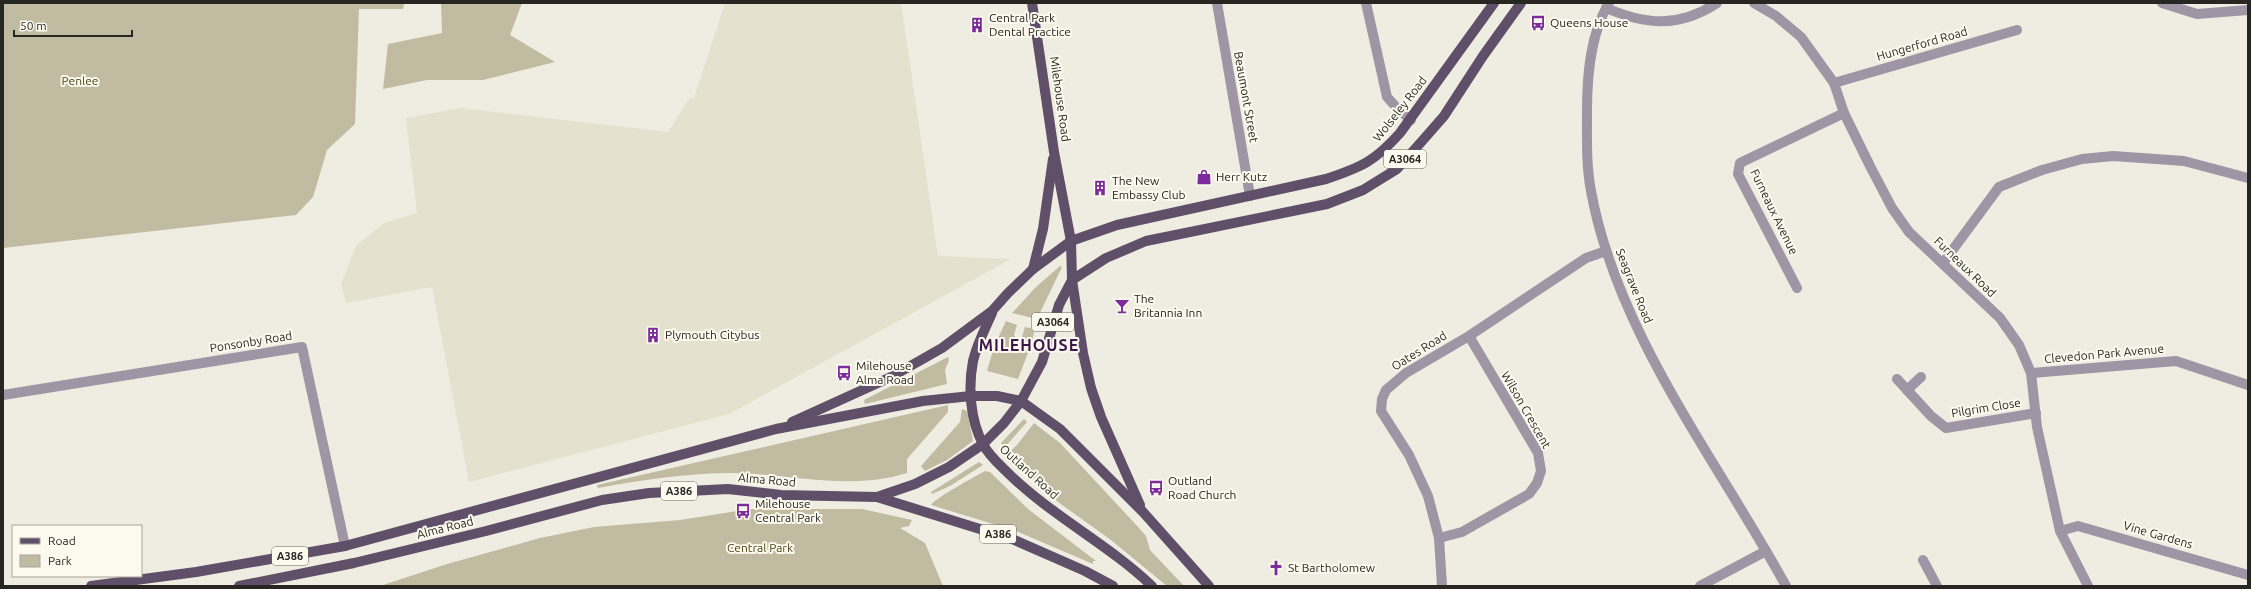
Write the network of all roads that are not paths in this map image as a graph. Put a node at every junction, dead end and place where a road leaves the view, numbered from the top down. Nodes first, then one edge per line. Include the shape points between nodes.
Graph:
1 (1032, 3) edge
2 (1217, 3) edge
3 (1366, 3) edge
4 (1494, 3) edge
5 (1521, 3) edge
6 (1717, 3) edge
7 (1754, 3) edge
8 (2162, 3) edge
9 (1607, 5) edge
10 (2248, 10) edge
11 (2017, 30) dead end
12 (1834, 83) junction
13 (1844, 113) junction
14 (1411, 120) junction
15 (1054, 152) junction
16 (2248, 178) edge
17 (1250, 196) junction
18 (1071, 241) junction
19 (1606, 251) junction
20 (1943, 263) junction
21 (1033, 269) junction
22 (1072, 280) junction
23 (1797, 288) dead end
24 (992, 311) junction
25 (1469, 336) junction
26 (2031, 373) junction
27 (1921, 377) dead end
28 (1897, 379) dead end
29 (2248, 385) edge
30 (1907, 390) junction
31 (3, 395) edge
32 (971, 396) junction
33 (1022, 401) junction
34 (2036, 413) junction
35 (776, 429) junction
36 (983, 444) junction
37 (877, 497) junction
38 (1143, 512) junction
39 (2060, 530) junction
40 (1439, 538) junction
41 (345, 546) junction
42 (1766, 551) junction
43 (1923, 560) dead end
44 (2248, 575) edge
45 (91, 586) edge
46 (239, 586) edge
47 (1113, 586) edge
48 (1152, 586) edge
49 (1209, 586) edge
50 (1442, 586) edge
51 (1700, 586) edge
52 (1786, 586) edge
53 (1937, 586) edge
54 (2088, 586) edge

1 - 15 main road, Milehouse Road
2 - 17 street, Beaumont Street
3 - 14 street via 1387,97
4 - 14 main road, Wolseley Road / A3064
5 - 22 main road, A3064 via 1444,116 1397,169 1363,190 1327,204 1146,241 1106,258
6 - 9 street via 1690,18 1673,21 1647,21 1627,17
7 - 12 street, Furneaux Road via 1776,16 1801,37
8 - 10 street via 2197,14
9 - 19 street, Seagrave Road via 1593,47 1587,97 1587,144 1591,190
11 - 12 street, Hungerford Road
12 - 13 street, Furneaux Road
13 - 20 street, Furneaux Road via 1892,208 1909,232
13 - 23 street, Furneaux Avenue via 1740,163 1738,174
14 - 17 main road, Wolseley Road / A3064 via 1383,152 1360,168 1326,180
15 - 18 main road, Milehouse Road
15 - 21 main road, Milehouse Road via 1043,229
16 - 20 street via 2184,161 2113,156 2082,159 2042,170 1999,187
17 - 18 main road, Wolseley Road / A3064 via 1116,225
18 - 21 main road, Wolseley Road / A3064
18 - 22 main road
19 - 25 street, Oates Road via 1586,258
19 - 42 street, Seagrave Road via 1628,312 1654,362
20 - 26 street, Furneaux Road via 2000,318 2020,345
21 - 24 main road, Wolseley Road / A3064
22 - 33 main road, A3064 via 1059,305 1042,362
22 - 38 main road, A386 via 1091,388 1119,461
24 - 32 main road, Outland Road via 973,361
24 - 35 main road, Alma Road / A386 via 942,348 891,377
25 - 40 street, Oates Road via 1406,373 1386,390 1382,399 1381,411 1409,455 1428,496
25 - 40 street, Wilson Crescent via 1538,453 1541,471 1529,494 1462,532
26 - 29 street, Clevedon Park Avenue via 2176,361
26 - 34 street, Furneaux Road
27 - 30 street
28 - 30 street, Pilgrim Close
30 - 34 street, Pilgrim Close via 1946,428
31 - 41 street, Ponsonby Road via 302,347
32 - 33 main road, Alma Road / A386 via 997,396
32 - 35 main road, Alma Road / A386 via 923,401
32 - 36 main road, Outland Road via 974,419
33 - 36 main road, Alma Road / A3064
33 - 38 main road, A386 via 1060,429
34 - 39 street, Furneaux Road via 2047,479
35 - 41 main road, Alma Road / A386
36 - 37 main road, Alma Road / A3064 via 949,467 915,484
36 - 48 main road, Outland Road via 1026,491 1133,568
37 - 46 main road, Alma Road / A386 via 780,495 728,489 649,493 602,500 354,563
37 - 47 main road, A386 via 1012,539 1086,571
38 - 49 main road, A386
39 - 44 street, Vine Gardens via 2078,526
39 - 54 street, Furneaux Road
40 - 50 street, Oates Road
41 - 45 main road, Alma Road / A386 via 196,572
42 - 51 street
42 - 52 street, Seagrave Road
43 - 53 street

